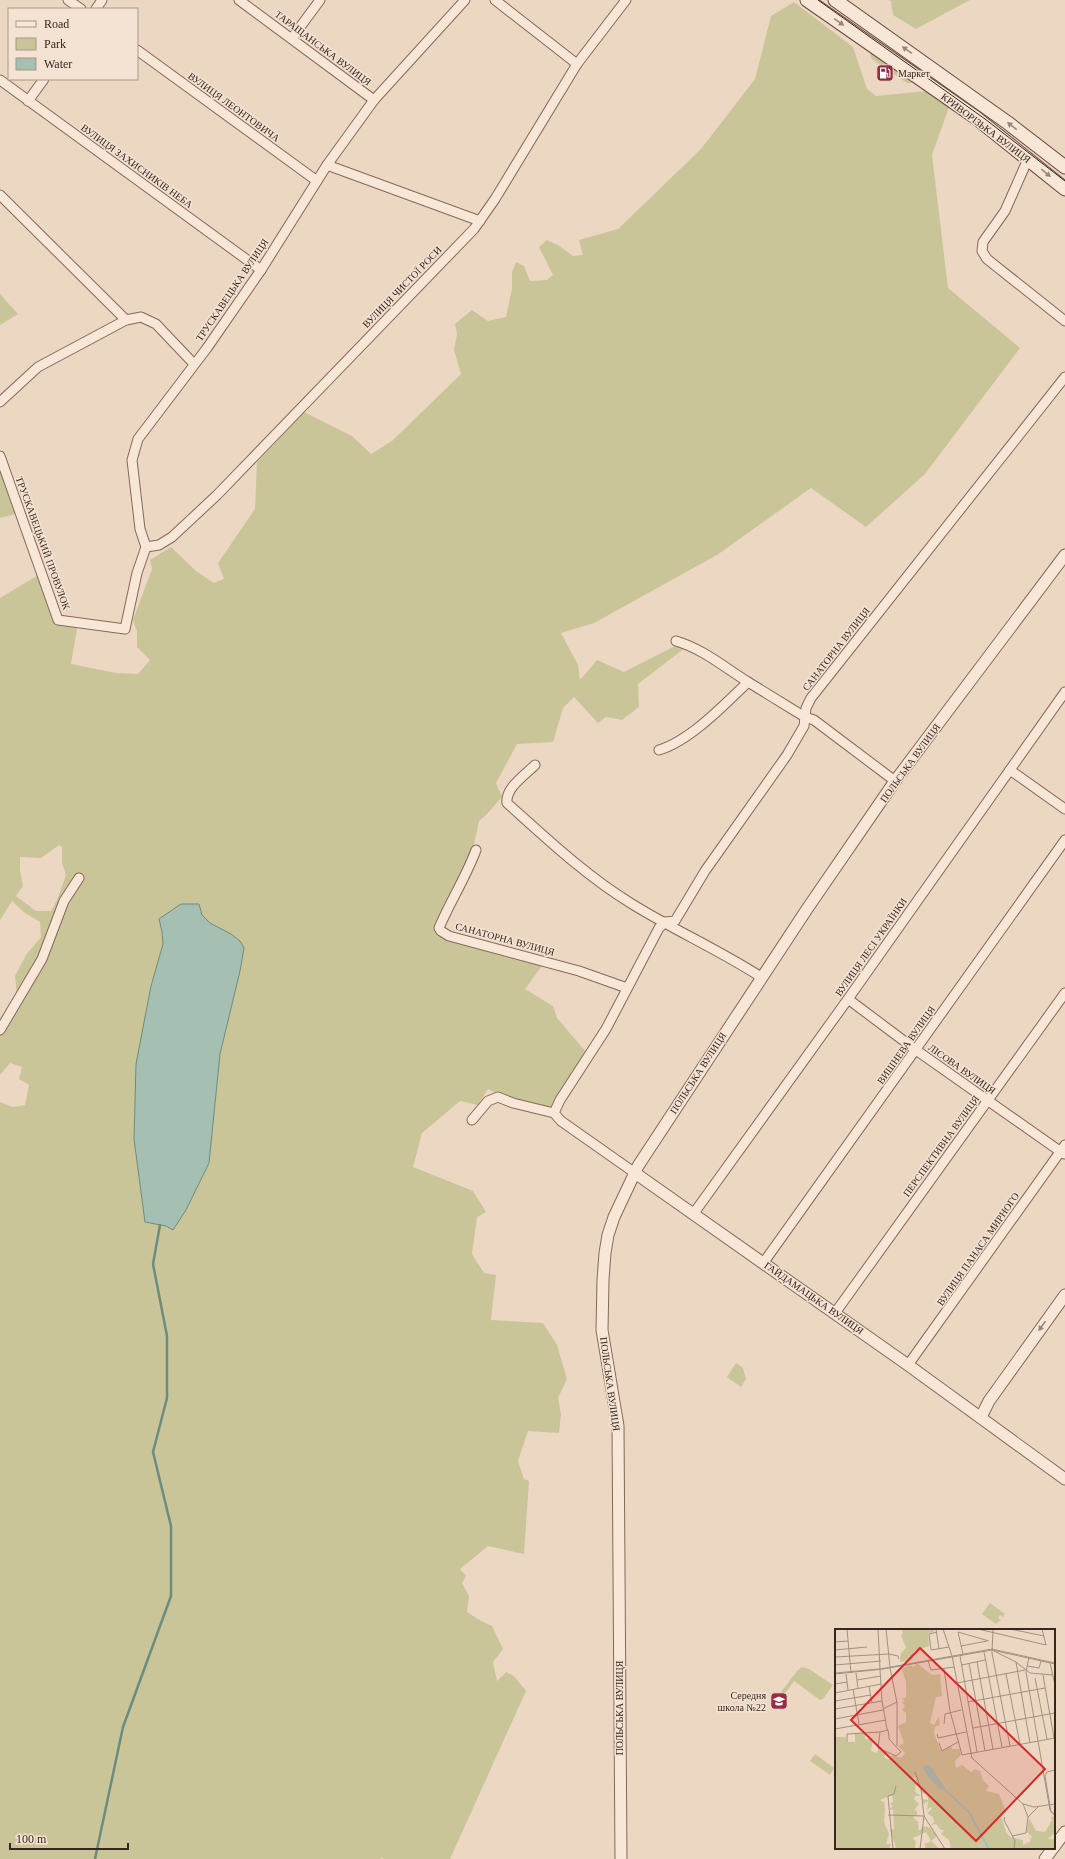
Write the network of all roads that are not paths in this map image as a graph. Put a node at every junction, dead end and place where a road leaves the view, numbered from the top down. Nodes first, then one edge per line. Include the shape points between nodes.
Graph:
1 (68, 0) edge
2 (239, 0) edge
3 (320, 0) edge
4 (465, 0) edge
5 (496, 0) edge
6 (626, 0) edge
7 (807, 0) edge
8 (835, 0) edge
9 (80, 8) edge
10 (292, 38) junction
11 (138, 51) edge
12 (577, 64) junction
13 (0, 80) edge
14 (43, 80) edge
15 (374, 100) junction
16 (28, 101) junction
17 (1028, 159) junction
18 (327, 165) junction
19 (1065, 167) edge
20 (317, 181) junction
21 (1065, 189) edge
22 (0, 195) edge
23 (480, 221) junction
24 (261, 270) junction
25 (126, 320) junction
26 (1065, 321) edge
27 (194, 364) junction
28 (1065, 377) edge
29 (0, 402) edge
30 (0, 456) edge
31 (146, 547) junction
32 (1065, 555) edge
33 (676, 642) dead end
34 (748, 682) junction
35 (1065, 692) edge
36 (804, 717) junction
37 (659, 750) dead end
38 (535, 765) dead end
39 (1010, 770) junction
40 (895, 781) junction
41 (1065, 809) edge
42 (1065, 840) edge
43 (476, 850) dead end
44 (79, 878) dead end
45 (665, 922) junction
46 (761, 977) junction
47 (626, 988) junction
48 (1065, 992) edge
49 (848, 999) junction
50 (0, 1030) edge
51 (916, 1050) junction
52 (987, 1100) junction
53 (554, 1113) junction
54 (472, 1120) dead end
55 (1063, 1150) edge
56 (635, 1173) junction
57 (694, 1213) junction
58 (764, 1262) junction
59 (1065, 1295) edge
60 (835, 1313) junction
61 (908, 1365) junction
62 (981, 1417) junction
63 (1065, 1479) edge
64 (1065, 1832) edge
65 (1055, 1847) edge
66 (1053, 1849) edge
67 (621, 1859) edge
68 (1045, 1859) edge

1 - 9 street
2 - 10 street, ТАРАЩАНСЬКА ВУЛИЦЯ
3 - 10 street
4 - 15 street, ТРУСКАВЕЦЬКА ВУЛИЦЯ
5 - 12 street
6 - 12 street, ВУЛИЦЯ ЧИСТОЇ РОСИ
7 -> 17 main road, КРИВОРІЗЬКА ВУЛИЦЯ via 975,117
19 -> 8 main road, КРИВОРІЗЬКА ВУЛИЦЯ via 1008,123
10 - 15 street, ТАРАЩАНСЬКА ВУЛИЦЯ
11 - 20 street, ВУЛИЦЯ ЛЕОНТОВИЧА
12 - 23 street, ВУЛИЦЯ ЧИСТОЇ РОСИ
13 - 16 street, ВУЛИЦЯ ЗАХИСНИКІВ НЕБА
14 - 16 street
15 - 18 street, ТРУСКАВЕЦЬКА ВУЛИЦЯ
16 - 24 street, ВУЛИЦЯ ЗАХИСНИКІВ НЕБА
17 -> 21 main road, КРИВОРІЗЬКА ВУЛИЦЯ
17 - 26 street via 1005,211 983,242 982,251 987,259
18 - 20 street, ТРУСКАВЕЦЬКА ВУЛИЦЯ
18 - 23 street
20 - 24 street, ТРУСКАВЕЦЬКА ВУЛИЦЯ
22 - 25 street
23 - 31 street, ВУЛИЦЯ ЧИСТОЇ РОСИ via 217,495 172,537 159,545
24 - 27 street, ТРУСКАВЕЦЬКА ВУЛИЦЯ
25 - 27 street via 141,316 156,324
25 - 29 street via 38,367
27 - 31 street, ТРУСКАВЕЦЬКА ВУЛИЦЯ via 138,439 132,460 140,529
28 - 36 street, САНАТОРНА ВУЛИЦЯ via 811,698
30 - 31 street, ТРУСКАВЕЦЬКИЙ ПРОВУЛОК via 58,620 125,629 137,573
32 - 40 street, ПОЛЬСЬКА ВУЛИЦЯ
33 - 34 street via 704,652
34 - 36 street
34 - 37 street via 712,716 669,747
35 - 39 street, ВУЛИЦЯ ЛЕСІ УКРАЇНКИ
36 - 40 street via 814,720
36 - 45 street, САНАТОРНА ВУЛИЦЯ via 804,726 787,755 705,871 675,921
38 - 45 street via 510,791 507,803 544,837 608,888
39 - 41 street
39 - 49 street, ВУЛИЦЯ ЛЕСІ УКРАЇНКИ
40 - 46 street, ПОЛЬСЬКА ВУЛИЦЯ
42 - 51 street, ВИШНЕВА ВУЛИЦЯ
43 - 47 street, САНАТОРНА ВУЛИЦЯ via 439,928 441,931 449,936 578,971
44 - 50 street via 64,901 42,959
45 - 46 street
45 - 47 street, САНАТОРНА ВУЛИЦЯ via 659,928
46 - 56 street, ПОЛЬСЬКА ВУЛИЦЯ
47 - 53 street, САНАТОРНА ВУЛИЦЯ via 606,1029
48 - 52 street, ПЕРСПЕКТИВНА ВУЛИЦЯ
49 - 51 street, ЛІСОВА ВУЛИЦЯ
49 - 57 street, ВУЛИЦЯ ЛЕСІ УКРАЇНКИ
51 - 52 street, ЛІСОВА ВУЛИЦЯ
51 - 58 street, ВИШНЕВА ВУЛИЦЯ
52 - 55 street, ЛІСОВА ВУЛИЦЯ
52 - 60 street, ПЕРСПЕКТИВНА ВУЛИЦЯ
53 - 54 street via 498,1097 488,1101
53 - 56 street, ГАЙДАМАЦЬКА ВУЛИЦЯ via 561,1121
55 - 61 street, ВУЛИЦЯ ПАНАСА МИРНОГО
56 - 57 street, ГАЙДАМАЦЬКА ВУЛИЦЯ
56 - 67 street, ПОЛЬСЬКА ВУЛИЦЯ via 608,1235 603,1280 602,1330 618,1426
57 - 58 street, ГАЙДАМАЦЬКА ВУЛИЦЯ
58 - 60 street, ГАЙДАМАЦЬКА ВУЛИЦЯ
59 -> 62 street via 989,1401
60 - 61 street, ГАЙДАМАЦЬКА ВУЛИЦЯ
61 - 62 street, ГАЙДАМАЦЬКА ВУЛИЦЯ
62 - 63 street, ГАЙДАМАЦЬКА ВУЛИЦЯ
64 - 65 street
66 - 68 street

